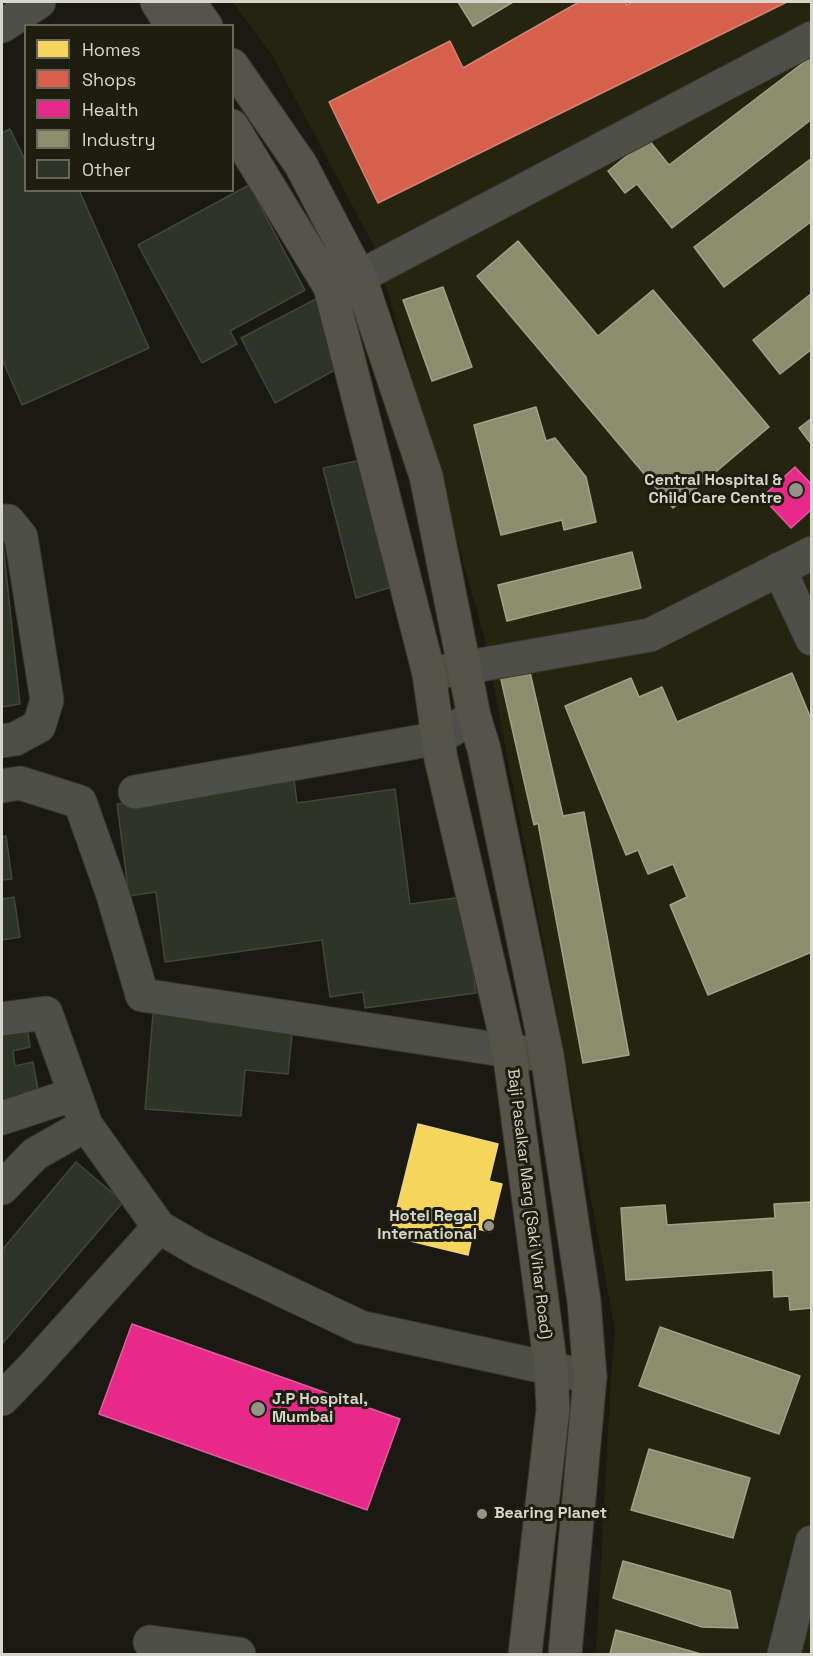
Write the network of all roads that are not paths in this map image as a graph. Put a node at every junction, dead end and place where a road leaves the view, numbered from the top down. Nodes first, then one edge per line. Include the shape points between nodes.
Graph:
1 (39, 2) edge
2 (157, 2) edge
3 (189, 2) edge
4 (171, 24) edge
5 (205, 24) edge
6 (2, 26) edge
7 (812, 38) edge
8 (234, 68) edge
9 (234, 129) edge
10 (301, 165) junction
11 (268, 184) junction
12 (345, 282) junction
13 (2, 521) edge
14 (812, 553) edge
15 (779, 569) junction
16 (812, 639) edge
17 (465, 668) junction
18 (429, 674) junction
19 (474, 716) junction
20 (8, 740) edge
21 (440, 748) junction
22 (11, 784) edge
23 (135, 792) dead end
24 (2, 1019) edge
25 (509, 1051) junction
26 (547, 1055) junction
27 (75, 1094) junction
28 (2, 1118) edge
29 (86, 1125) junction
30 (2, 1188) edge
31 (159, 1227) junction
32 (551, 1369) junction
33 (590, 1377) junction
34 (2, 1399) edge
35 (812, 1542) edge
36 (150, 1642) dead end
37 (239, 1654) edge
38 (525, 1654) edge
39 (565, 1654) edge
40 (784, 1654) edge

1 - 6 street
2 - 4 main road
3 - 5 main road
7 - 12 street
8 - 10 main road
9 - 11 main road
10 - 11 main road
10 - 12 main road
11 - 12 main road
12 - 17 main road via 426,476
12 - 18 main road, Baji Pasalkar Marg (Saki Vihar Road)
13 - 20 street via 8,521 21,537 47,700 39,726
14 - 15 street
15 - 16 street
15 - 17 street via 650,635
17 - 18 street
17 - 19 main road
18 - 21 main road, Baji Pasalkar Marg (Saki Vihar Road)
19 - 21 street
19 - 26 main road
20 - 22 street
21 - 23 street
21 - 25 main road, Baji Pasalkar Marg (Saki Vihar Road)
22 - 25 street via 80,802 142,995
24 - 27 street via 46,1013
25 - 26 street
25 - 32 main road, Baji Pasalkar Marg (Saki Vihar Road)
26 - 33 main road via 584,1301
27 - 28 street
27 - 29 street
29 - 30 street via 35,1154
29 - 31 street
31 - 32 street via 200,1251 360,1327
31 - 34 street
32 - 33 street
32 - 38 main road, Baji Pasalkar Marg (Saki Vihar Road) via 553,1409
33 - 39 main road
35 - 40 street
36 - 37 street

